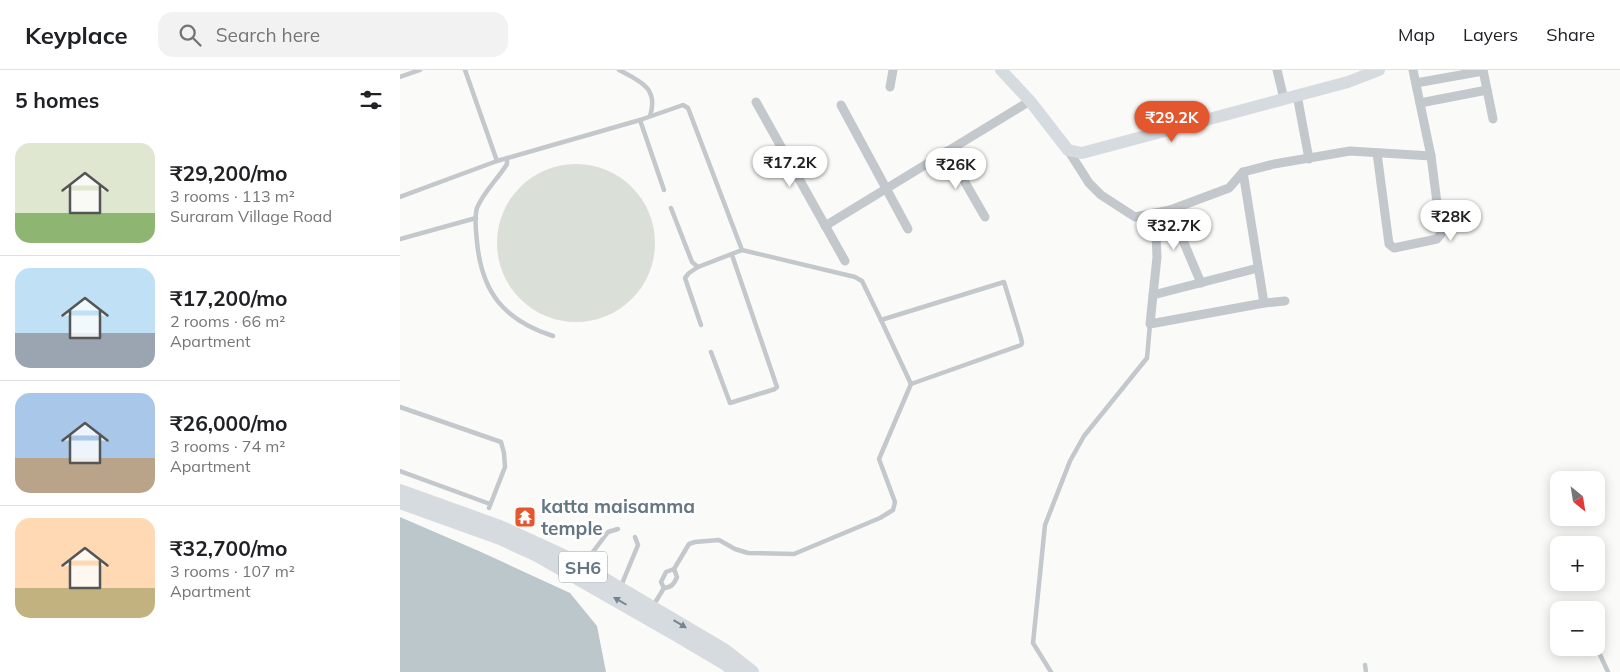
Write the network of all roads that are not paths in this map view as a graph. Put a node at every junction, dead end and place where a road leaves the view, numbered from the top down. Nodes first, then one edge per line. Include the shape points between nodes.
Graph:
1 (420, 70) edge
2 (465, 70) edge
3 (619, 70) edge
4 (893, 70) edge
5 (1002, 70) edge
6 (1277, 70) edge
7 (1379, 70) edge
8 (1413, 70) edge
9 (1483, 70) edge
10 (400, 77) edge
11 (1416, 83) junction
12 (890, 87) dead end
13 (1487, 90) junction
14 (1297, 95) junction
15 (1284, 99) junction
16 (1030, 101) junction
17 (756, 102) dead end
18 (1420, 103) junction
19 (841, 105) dead end
20 (650, 116) junction
21 (1493, 119) dead end
22 (640, 120) junction
23 (947, 150) junction
24 (1068, 150) junction
25 (1378, 153) junction
26 (1431, 156) junction
27 (507, 158) junction
28 (1309, 158) junction
29 (497, 161) junction
30 (1243, 172) junction
31 (885, 188) junction
32 (664, 190) dead end
33 (400, 197) edge
34 (671, 208) dead end
35 (1170, 210) junction
36 (1156, 214) junction
37 (985, 217) dead end
38 (476, 218) junction
39 (825, 226) junction
40 (908, 229) dead end
41 (400, 239) edge
42 (742, 250) junction
43 (732, 255) junction
44 (845, 262) dead end
45 (698, 267) junction
46 (1258, 268) junction
47 (1201, 283) junction
48 (1153, 295) junction
49 (1285, 301) dead end
50 (1264, 304) junction
51 (882, 320) junction
52 (1150, 324) junction
53 (701, 325) dead end
54 (553, 336) dead end
55 (711, 352) dead end
56 (911, 384) junction
57 (400, 407) edge
58 (400, 471) edge
59 (400, 491) edge
60 (400, 502) edge
61 (618, 528) dead end
62 (635, 537) dead end
63 (582, 566) junction
64 (674, 569) junction
65 (620, 588) junction
66 (664, 588) junction
67 (652, 607) junction
68 (1601, 656) edge
69 (1365, 665) dead end
70 (736, 672) edge
71 (752, 672) edge
72 (1051, 672) edge
73 (1366, 672) edge
74 (1608, 672) edge

1 - 10 lane
2 - 29 lane
3 - 20 lane via 646,85 652,99
4 - 12 street
5 - 16 main road
6 - 15 street
7 - 14 main road
8 - 11 street
9 - 11 street
9 - 13 street
11 - 18 street
13 - 18 street
13 - 21 street
14 - 15 main road
14 - 28 street
15 - 24 main road via 1082,153
16 - 23 street
16 - 24 main road
17 - 39 street
18 - 26 street
19 - 31 street
20 - 22 lane
20 - 42 lane via 683,105 688,108
22 - 27 lane
22 - 32 lane
23 - 31 street
23 - 37 street
24 - 36 street via 1089,183 1101,195 1135,218
25 - 26 street
25 - 26 street via 1390,244 1394,248 1440,237
25 - 28 street via 1350,151
27 - 29 lane
27 - 38 lane via 507,164 477,209
28 - 30 street
29 - 33 lane
30 - 35 street via 1229,188
30 - 46 street
31 - 39 street
31 - 40 street
34 - 45 lane via 692,262
35 - 36 street
35 - 47 street
36 - 48 street via 1158,257
38 - 41 lane
38 - 54 lane via 481,271 492,295 515,319
39 - 44 street
42 - 43 lane
42 - 51 lane via 855,277 862,281
43 - 45 lane
43 - 55 lane via 775,389 730,403
45 - 53 lane via 685,278
46 - 47 street
46 - 50 street
47 - 48 street
48 - 52 street
49 - 50 street
50 - 52 street
51 - 56 lane
51 - 56 lane via 992,285 1005,284 1022,338 1021,345
52 - 72 lane via 1147,358 1084,436 1070,461 1045,525 1032,643
56 - 64 lane via 879,459 895,502 893,510 794,554 748,552 718,540 695,542 689,544
57 - 58 lane via 501,442 505,467 489,506
59 - 63 main road, SH6 via 500,527
70 -> 60 main road, SH6 via 537,554
61 - 63 lane via 608,532
62 - 65 lane via 638,545
63 - 65 main road, SH6
64 - 66 lane via 662,578
64 - 66 lane via 677,577 671,587
65 - 67 main road, SH6
66 - 67 lane
67 -> 71 main road, SH6 via 724,650
68 - 74 lane
69 - 73 lane

